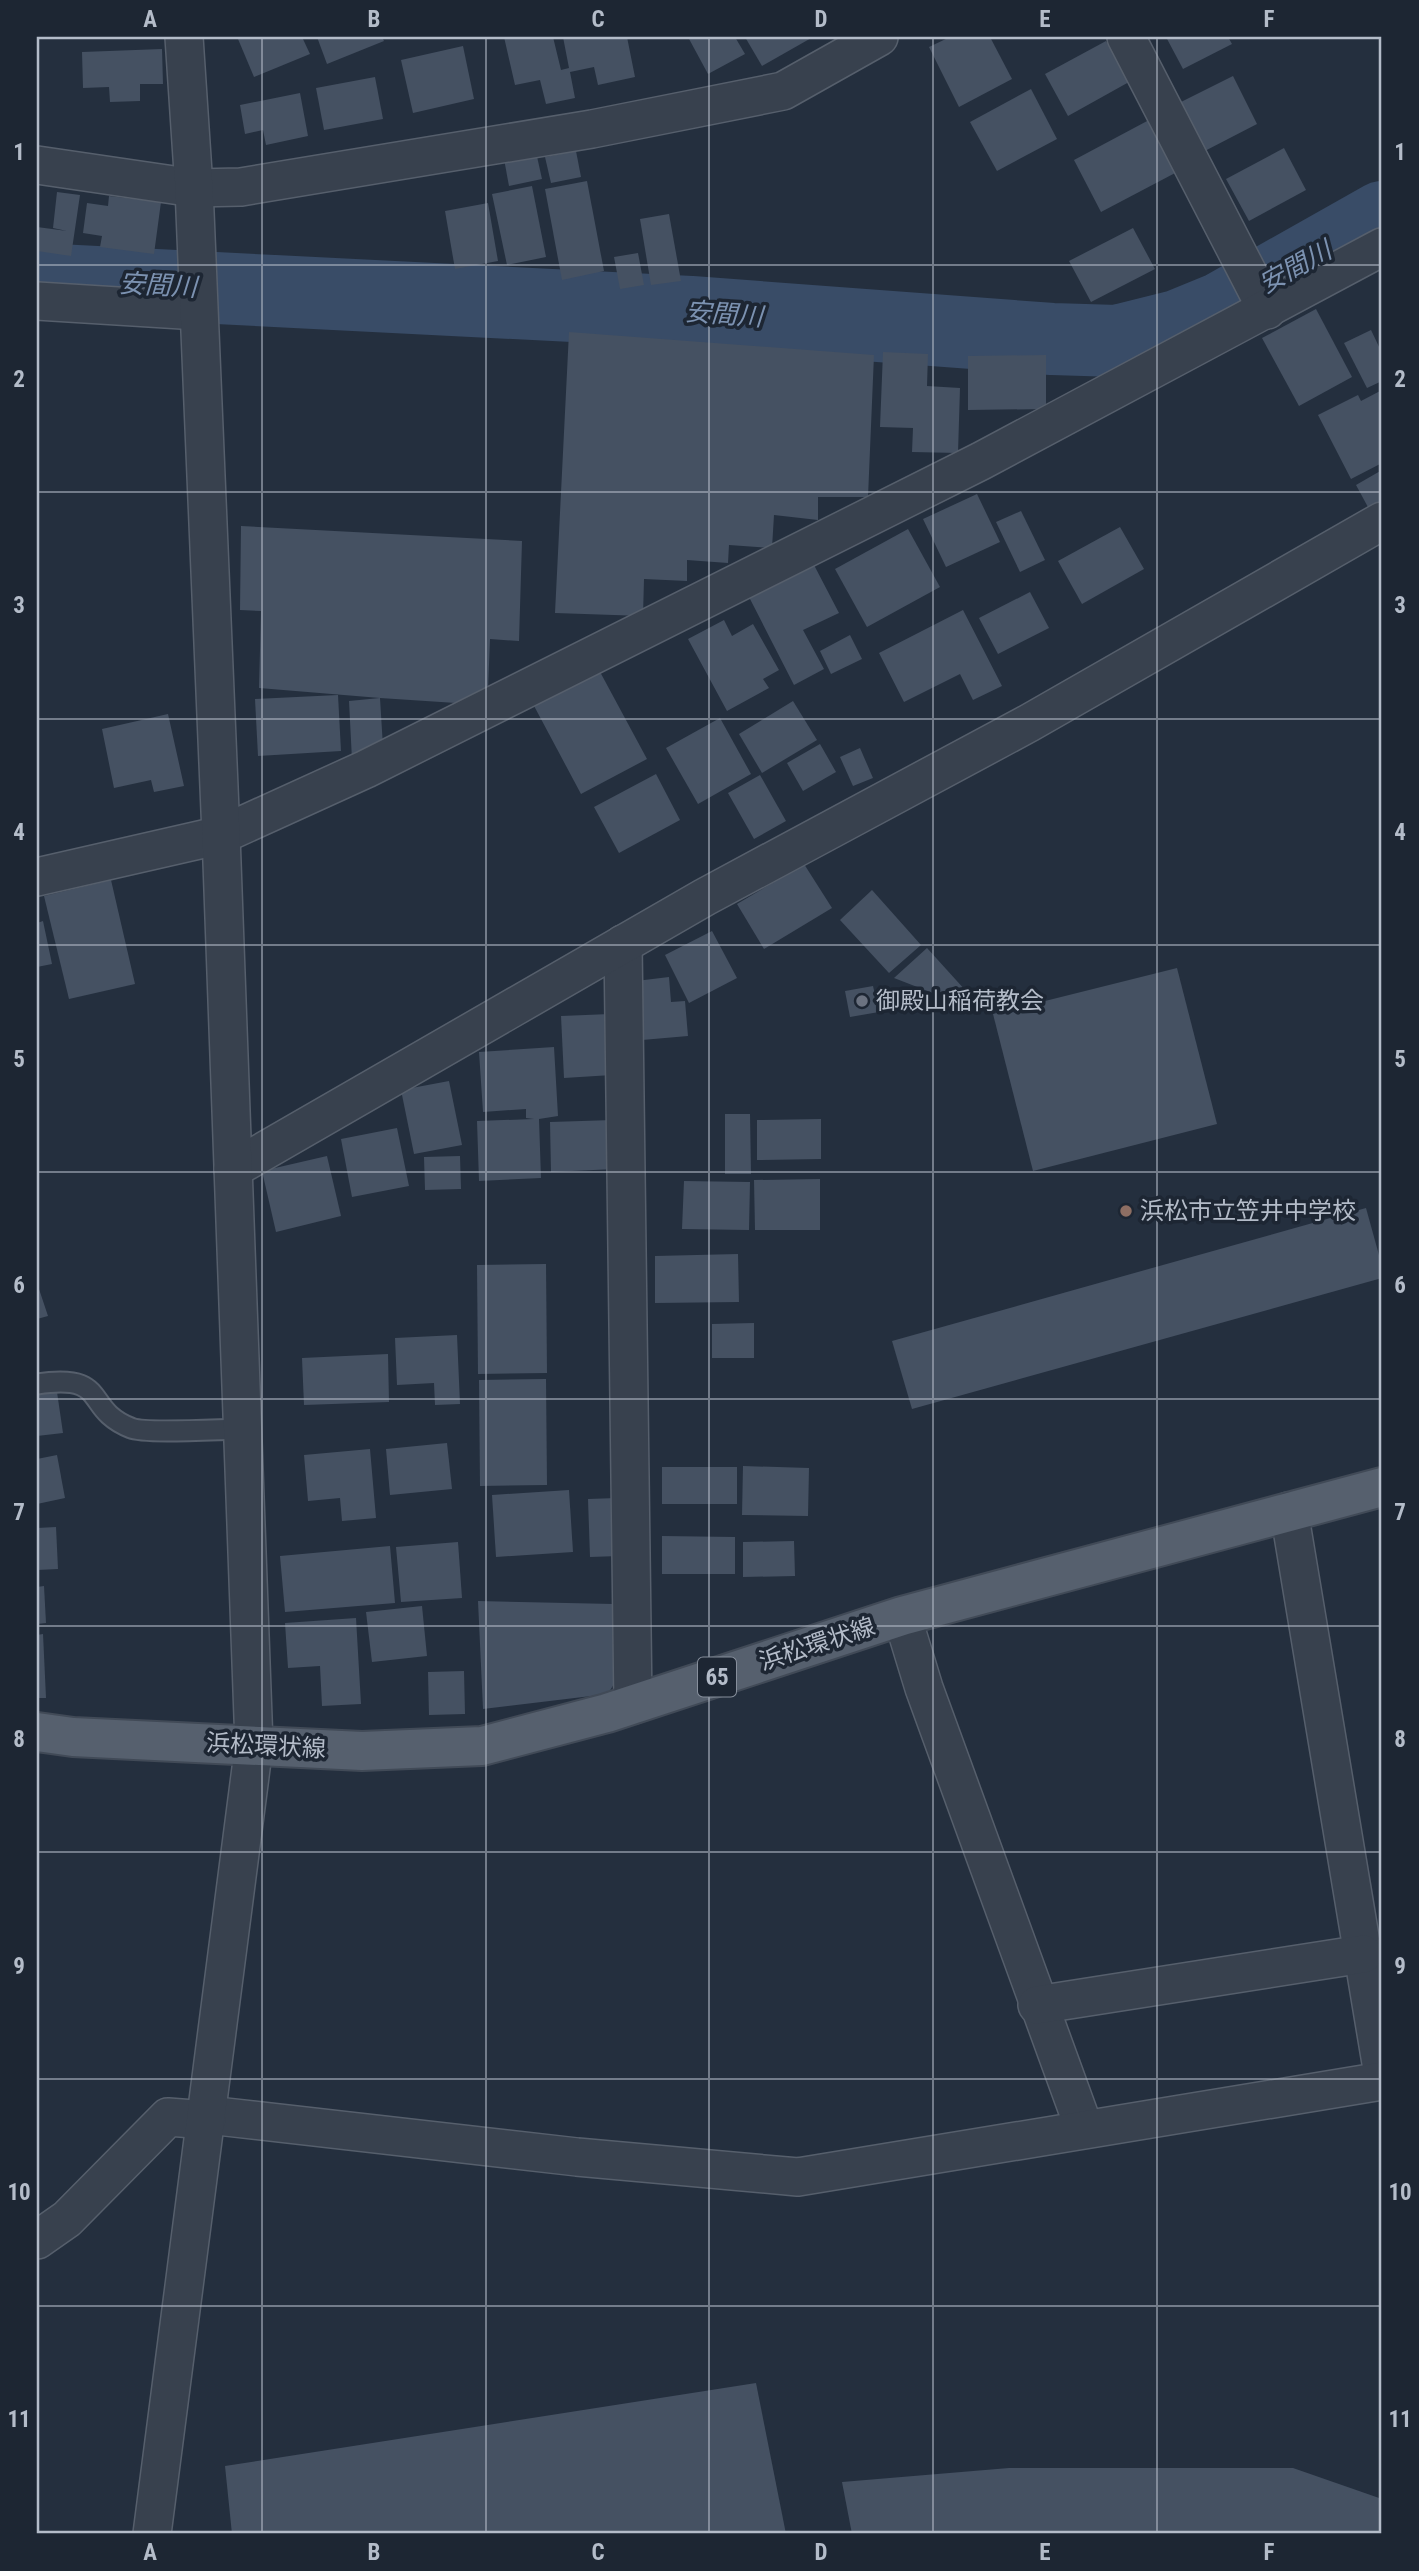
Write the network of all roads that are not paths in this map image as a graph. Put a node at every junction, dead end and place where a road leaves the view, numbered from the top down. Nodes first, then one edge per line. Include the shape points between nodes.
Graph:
1 (879, 37) edge
2 (1126, 37) edge
3 (186, 38) edge
4 (37, 165) edge
5 (194, 188) junction
6 (1382, 247) edge
7 (37, 301) edge
8 (1266, 308) junction
9 (198, 310) junction
10 (1382, 521) edge
11 (221, 835) junction
12 (37, 877) edge
13 (623, 944) junction
14 (233, 1169) junction
15 (37, 1384) edge
16 (244, 1429) junction
17 (1382, 1487) edge
18 (1289, 1511) junction
19 (902, 1616) junction
20 (633, 1705) junction
21 (37, 1732) edge
22 (254, 1745) junction
23 (1363, 1954) junction
24 (1037, 2005) junction
25 (1382, 2069) edge
26 (1382, 2081) edge
27 (208, 2117) junction
28 (1084, 2128) junction
29 (37, 2240) edge
30 (152, 2534) edge

1 - 5 street via 783,91 740,101 241,187
2 - 8 street
3 - 5 street
4 - 5 street
5 - 9 street
6 - 8 street
7 - 9 street
8 - 11 street via 981,461 366,769
9 - 11 street
10 - 13 street via 1029,723
11 - 12 street
11 - 14 street
13 - 14 street
13 - 20 street
14 - 16 street
15 - 16 lane via 66,1379 85,1385 116,1421 134,1430
16 - 22 street
17 - 18 main road, 浜松環状線 / 65
18 - 19 main road, 浜松環状線 / 65
18 - 23 street
19 - 20 main road, 浜松環状線 / 65
19 - 24 street
20 - 22 main road, 浜松環状線 / 65 via 482,1746 362,1751
21 - 22 main road, 浜松環状線 / 65
22 - 27 street
23 - 24 street
23 - 25 street
24 - 28 street
26 - 28 street
27 - 28 street via 798,2177
27 - 29 street via 168,2117 67,2219
27 - 30 street

